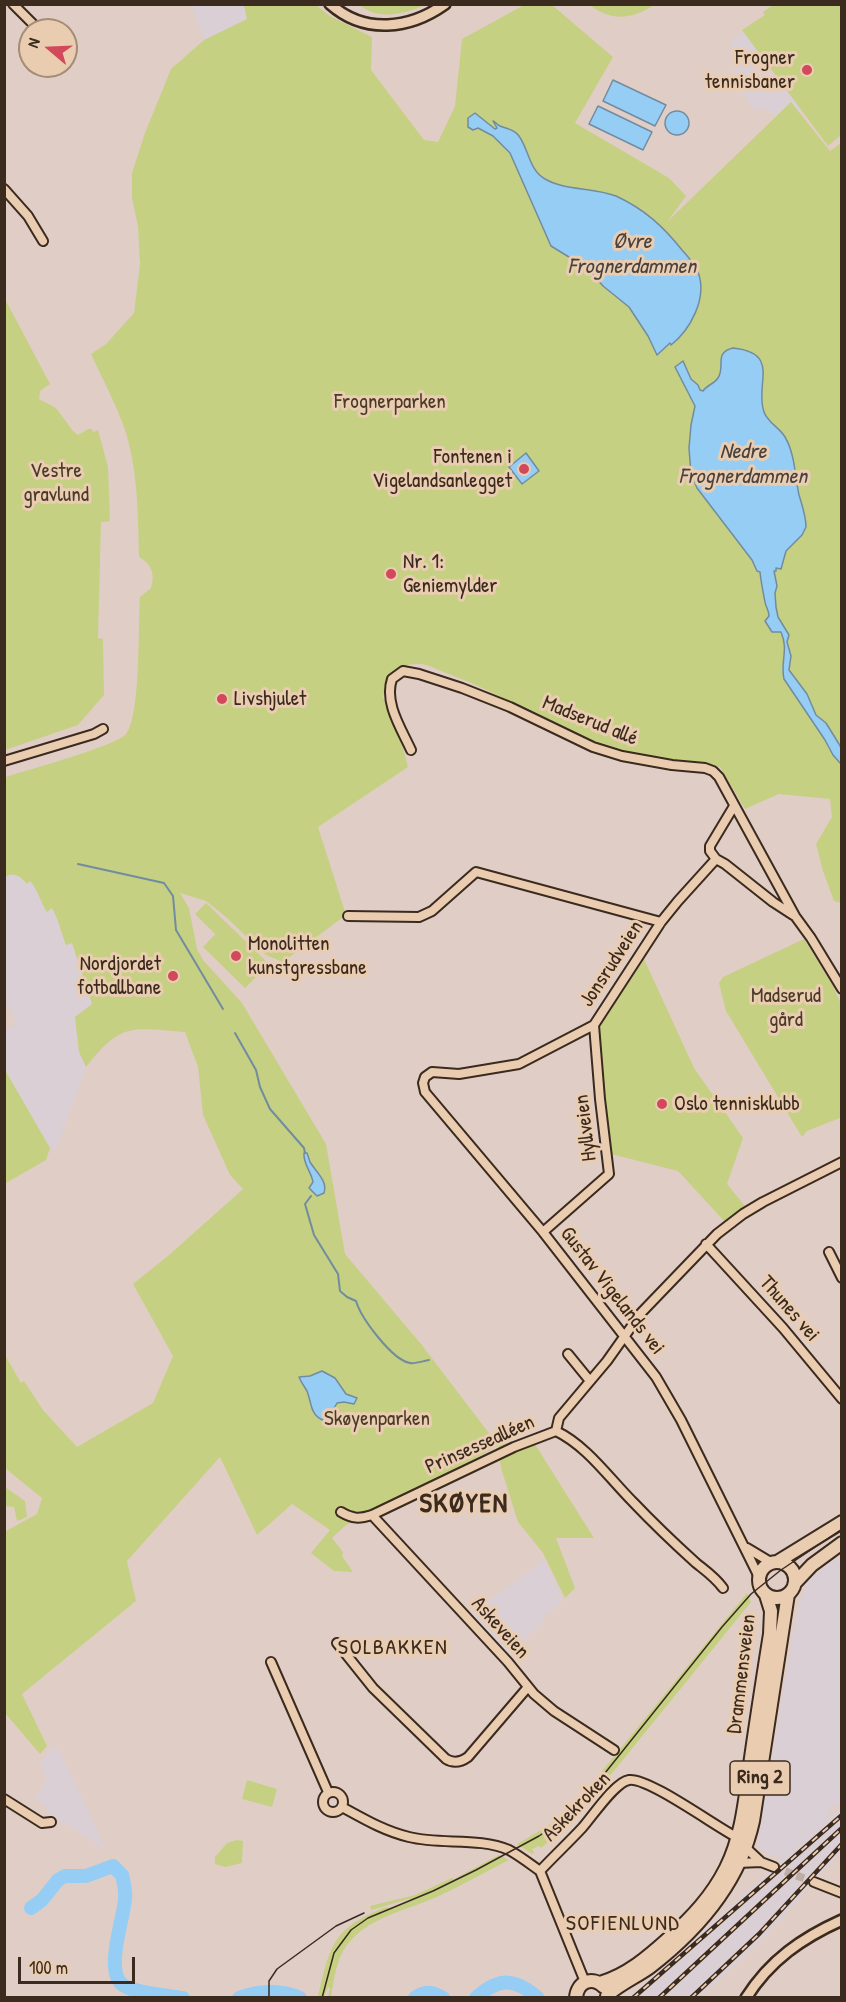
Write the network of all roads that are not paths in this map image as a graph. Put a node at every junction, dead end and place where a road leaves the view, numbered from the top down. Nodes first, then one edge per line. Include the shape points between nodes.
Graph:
1 (13, 4) edge
2 (330, 4) edge
3 (445, 4) edge
4 (27, 18) edge
5 (4, 189) edge
6 (43, 241) dead end
7 (103, 729) dead end
8 (411, 750) dead end
9 (4, 761) edge
10 (734, 806) junction
11 (716, 859) junction
12 (348, 916) dead end
13 (795, 916) junction
14 (661, 922) junction
15 (842, 989) edge
16 (594, 1025) junction
17 (424, 1077) joint
18 (842, 1162) edge
19 (543, 1232) junction
20 (706, 1244) junction
21 (829, 1252) dead end
22 (842, 1278) edge
23 (625, 1335) junction
24 (568, 1354) dead end
25 (590, 1381) junction
26 (842, 1399) edge
27 (556, 1431) junction
28 (341, 1512) dead end
29 (372, 1515) junction
30 (842, 1522) edge
31 (842, 1543) edge
32 (747, 1548) junction
33 (774, 1563) junction
34 (759, 1577) junction
35 (723, 1588) dead end
36 (792, 1589) junction
37 (766, 1595) junction
38 (337, 1643) dead end
39 (271, 1662) dead end
40 (528, 1688) junction
41 (614, 1750) dead end
42 (328, 1792) junction
43 (4, 1799) edge
44 (342, 1807) junction
45 (51, 1822) dead end
46 (741, 1843) junction
47 (761, 1862) junction
48 (738, 1863) junction
49 (774, 1867) tunnel mouth
50 (540, 1871) junction
51 (814, 1882) tunnel mouth
52 (842, 1893) edge
53 (842, 1920) edge
54 (585, 1982) junction
55 (600, 1983) junction
56 (613, 1994) edge
57 (576, 1998) edge
58 (746, 1998) edge

1 - 4 street
2 - 3 street via 361,22 382,24 420,19
5 - 6 street
7 - 9 street
8 - 10 street, Madserud allé via 390,697 393,679 403,671 510,707 593,747 647,762 713,771
10 - 11 street via 710,846
10 - 13 street, Madserud allé
11 - 13 street
11 - 14 street, Jonsrudveien
12 - 14 street via 419,917 432,911 476,872
13 - 15 street, Madserud allé
14 - 16 street, Jonsrudveien
16 - 17 street, Jonsrudveien via 519,1064 459,1074 432,1072
16 - 19 street, Hyllveien via 609,1174
17 - 19 street, Gustav Vigelands vei via 424,1092
18 - 20 street via 743,1214
19 - 23 street, Gustav Vigelands vei
20 - 23 street
20 - 26 street, Thunes vei
21 - 22 street
23 - 25 street
23 - 32 street, Gustav Vigelands vei via 666,1393
24 - 25 street
25 - 27 street via 559,1418
27 - 29 street, Prinsessealléen
27 - 35 street, Prinsessealléen via 596,1461 632,1502
28 - 29 street, Prinsessealléen via 351,1518
29 - 40 street, Askeveien
30 - 33 main road
31 - 36 main road via 812,1565
32 - 33 street
32 - 34 street, Gustav Vigelands vei
33 - 34 main road via 762,1570
33 - 36 main road via 784,1564 794,1573
34 - 37 main road via 760,1588
36 - 37 main road via 778,1599
36 - 46 main road, Drammensveien / Ring 2 via 753,1821
37 - 46 main road, Drammensveien / Ring 2 via 771,1611 770,1634
38 - 40 street via 373,1688 446,1760 453,1762 468,1756
39 - 42 street
40 - 41 street, Askeveien via 549,1707
42 - 44 street via 339,1794
42 - 44 street via 322,1802 325,1809 336,1812
43 - 45 street via 42,1823
44 - 50 street via 377,1826 410,1837 505,1849
46 - 47 street
46 - 48 main road, Drammensveien / Ring 2
46 - 50 street, Askekroken via 649,1784 629,1779 616,1788
46 - 55 main road, Drammensveien / Ring 2 via 691,1918 643,1960 618,1977
47 - 48 street
47 - 49 street
48 - 56 main road, Drammensveien / Ring 2 via 703,1918 662,1957
50 - 54 street
51 - 52 street
53 - 58 street via 786,1952
54 - 55 main road
54 - 57 main road
55 - 56 main road

